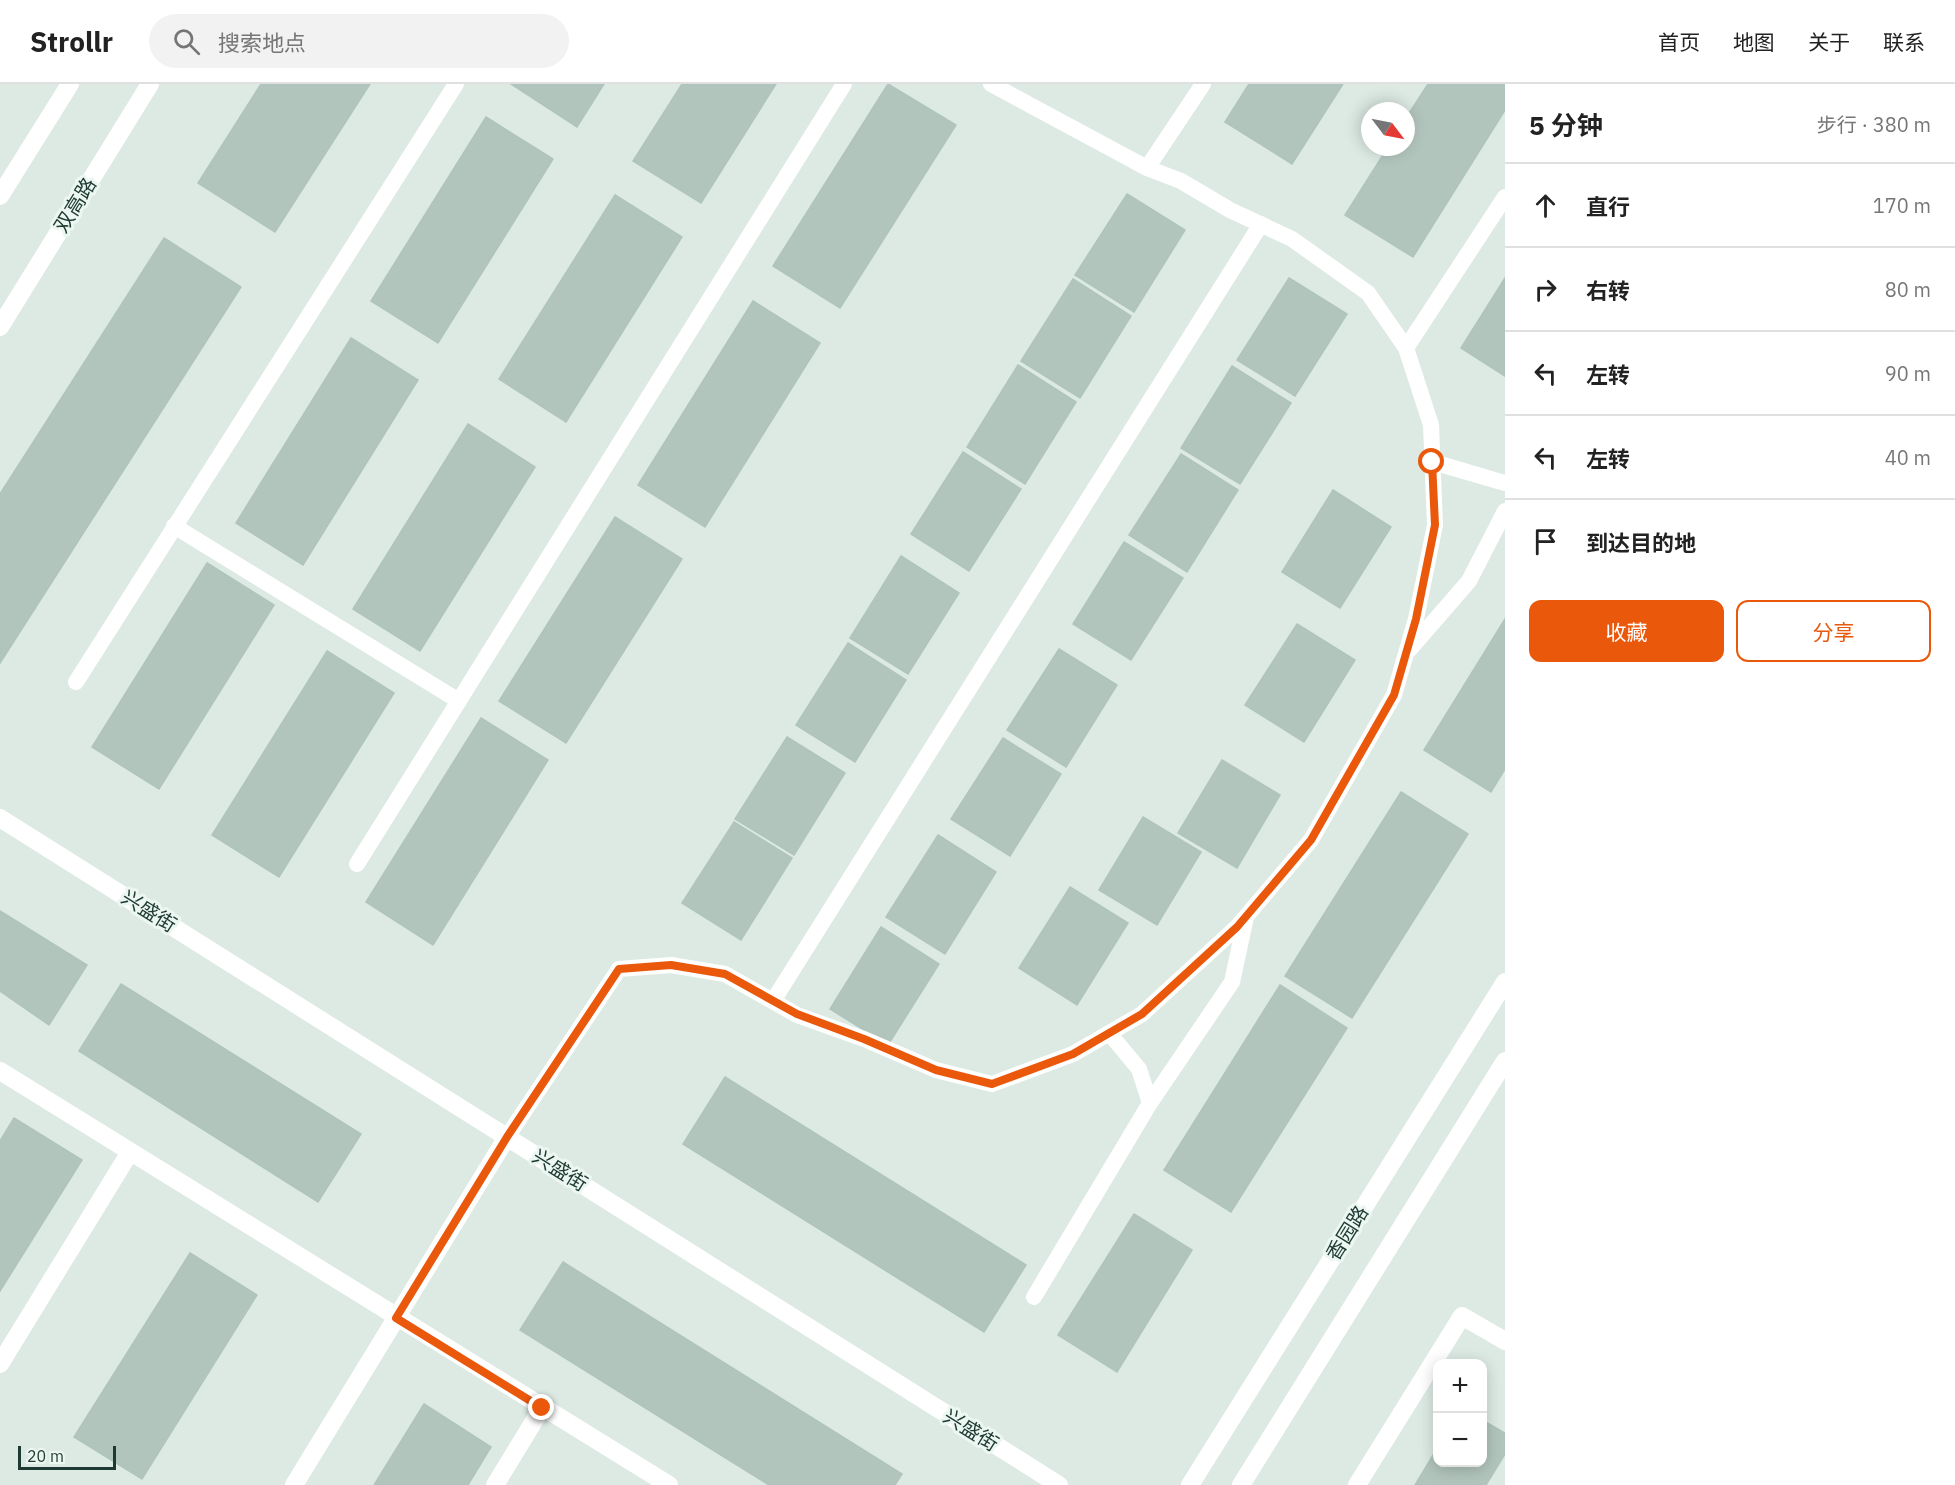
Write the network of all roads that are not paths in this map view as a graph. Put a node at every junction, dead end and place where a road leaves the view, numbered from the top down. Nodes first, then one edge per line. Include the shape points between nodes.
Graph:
1 (70, 84) edge
2 (150, 84) edge
3 (456, 84) edge
4 (844, 84) edge
5 (991, 84) edge
6 (1203, 84) edge
7 (1147, 168) junction
8 (0, 196) edge
9 (1505, 197) edge
10 (1261, 224) junction
11 (0, 327) edge
12 (1406, 348) junction
13 (1432, 462) junction
14 (1505, 483) edge
15 (1505, 511) edge
16 (174, 526) junction
17 (1406, 654) junction
18 (76, 682) dead end
19 (459, 701) junction
20 (0, 818) edge
21 (357, 864) dead end
22 (1246, 916) junction
23 (1505, 982) edge
24 (773, 1001) junction
25 (1109, 1033) junction
26 (1505, 1061) edge
27 (0, 1071) edge
28 (1150, 1103) junction
29 (507, 1137) junction
30 (130, 1152) junction
31 (1034, 1297) dead end
32 (396, 1318) junction
33 (1505, 1341) edge
34 (0, 1364) edge
35 (542, 1408) junction
36 (294, 1485) edge
37 (495, 1485) edge
38 (669, 1485) edge
39 (1059, 1485) edge
40 (1190, 1485) edge
41 (1241, 1485) edge
42 (1357, 1485) edge

1 - 8 street
2 - 11 street, 双高路
3 - 16 lane
4 - 19 lane
5 - 7 lane
6 - 7 lane
7 - 10 lane via 1181,181
9 - 12 lane
10 - 12 lane via 1292,239 1368,293
10 - 24 lane
12 - 13 lane via 1431,425
13 - 14 lane
13 - 17 lane via 1435,525
15 - 17 lane via 1469,580
16 - 18 lane
16 - 19 lane
17 - 22 lane via 1394,695 1311,840
19 - 21 lane
20 - 29 street, 兴盛街
22 - 25 lane via 1142,1014
22 - 28 lane via 1232,982
23 - 40 street, 香园路
24 - 25 lane via 936,1070 992,1084 1073,1054
24 - 29 lane via 725,974 671,965 619,969
25 - 28 lane via 1139,1069
26 - 41 street
27 - 30 street
28 - 31 lane
29 - 32 street
29 - 39 street, 兴盛街
30 - 32 street
30 - 34 street
32 - 35 street
32 - 36 street
33 - 42 street via 1462,1316
35 - 37 street
35 - 38 street

